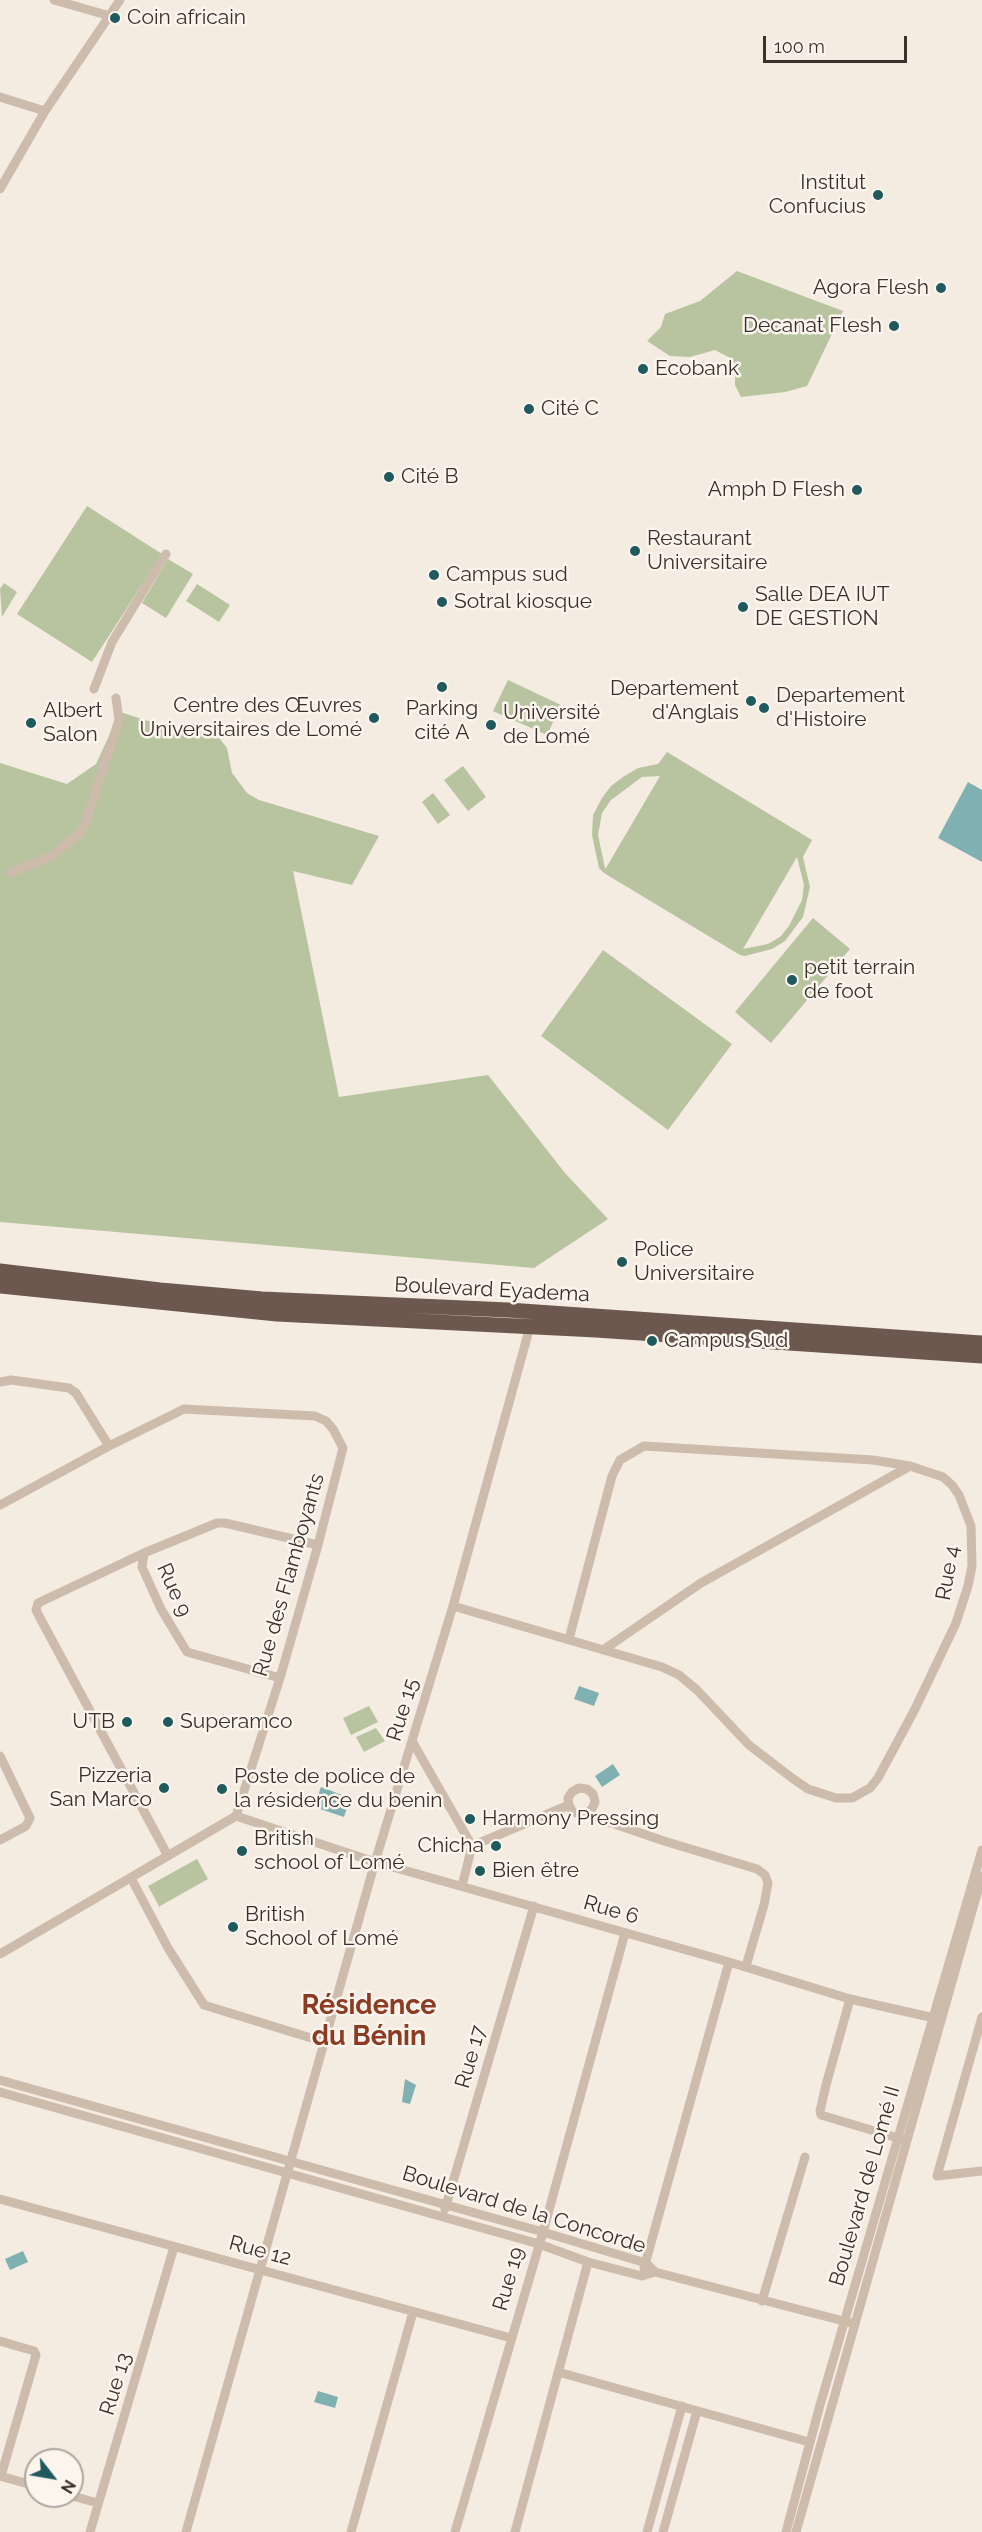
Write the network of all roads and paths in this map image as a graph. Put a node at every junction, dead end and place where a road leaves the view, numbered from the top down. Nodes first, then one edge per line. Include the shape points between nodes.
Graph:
1 (54, 0) edge
2 (120, 0) edge
3 (110, 16) junction
4 (0, 97) edge
5 (45, 111) junction
6 (0, 189) edge
7 (166, 554) dead end
8 (94, 689) dead end
9 (116, 698) dead end
10 (11, 873) dead end
11 (0, 1270) edge
12 (0, 1286) edge
13 (533, 1319) junction
14 (982, 1343) edge
15 (982, 1356) edge
16 (0, 1382) edge
17 (109, 1446) junction
18 (910, 1467) junction
19 (0, 1505) edge
20 (318, 1545) junction
21 (144, 1553) junction
22 (453, 1606) junction
23 (569, 1639) junction
24 (603, 1650) junction
25 (280, 1678) junction
26 (412, 1742) junction
27 (0, 1756) edge
28 (569, 1805) junction
29 (585, 1814) junction
30 (236, 1816) junction
31 (0, 1840) edge
32 (472, 1846) junction
33 (982, 1850) edge
34 (168, 1856) junction
35 (375, 1862) junction
36 (982, 1876) edge
37 (131, 1878) junction
38 (462, 1886) junction
39 (534, 1906) junction
40 (626, 1933) junction
41 (0, 1954) edge
42 (729, 1962) junction
43 (746, 1966) junction
44 (850, 1999) junction
45 (982, 2017) edge
46 (934, 2018) junction
47 (324, 2042) junction
48 (0, 2080) edge
49 (0, 2092) edge
50 (902, 2139) junction
51 (805, 2157) dead end
52 (292, 2162) junction
53 (982, 2171) edge
54 (287, 2173) junction
55 (0, 2199) edge
56 (447, 2205) junction
57 (442, 2217) junction
58 (543, 2232) junction
59 (538, 2244) junction
60 (174, 2247) junction
61 (588, 2262) junction
62 (646, 2263) junction
63 (260, 2269) junction
64 (655, 2272) junction
65 (642, 2276) junction
66 (762, 2301) junction
67 (413, 2312) junction
68 (844, 2321) junction
69 (855, 2324) junction
70 (511, 2338) junction
71 (0, 2341) edge
72 (558, 2372) junction
73 (682, 2406) junction
74 (697, 2411) junction
75 (809, 2442) junction
76 (1, 2476) edge
77 (24, 2483) edge
78 (84, 2499) edge
79 (98, 2503) junction
80 (90, 2532) edge
81 (186, 2532) edge
82 (351, 2532) edge
83 (455, 2532) edge
84 (515, 2532) edge
85 (647, 2532) edge
86 (663, 2532) edge
87 (786, 2532) edge
88 (796, 2532) edge

1 - 3 street
2 - 3 street
3 - 5 street
4 - 5 street
5 - 6 street
7 - 8 street via 112,642
9 - 10 street via 119,720 86,821 78,834 54,855
11 - 13 highway, Boulevard Eyadema via 160,1290
12 - 13 highway via 277,1314
13 - 14 highway, Boulevard Eyadema
13 - 15 highway
13 - 22 street, Rue 15
16 - 17 street via 69,1388
17 - 19 street, Rue des Flamboyants
17 - 20 street, Rue des Flamboyants via 184,1409 315,1416 326,1421 343,1448
18 - 23 street, Rue 4 via 873,1460 656,1446 631,1452 620,1460 612,1476
18 - 24 street via 701,1583
18 - 24 street, Rue 4 via 943,1477 959,1495 971,1526 972,1566 956,1623 915,1709 870,1788 852,1798 836,1798 808,1789 749,1745 679,1675
20 - 21 street, Rue 9 via 225,1522
20 - 25 street, Rue des Flamboyants
21 - 25 street, Rue 9 via 142,1567 187,1652
21 - 34 street via 44,1599 36,1610
22 - 23 street, Rue 4
22 - 26 street, Rue 15
23 - 24 street, Rue 4
25 - 30 street, Rue des Flamboyants
26 - 32 street
26 - 35 street, Rue 15
27 - 31 street via 30,1818 26,1826
28 - 29 street via 572,1811
28 - 29 street via 572,1791 587,1788 595,1802
28 - 32 street
29 - 43 street via 757,1869 765,1875 768,1883 764,1905
30 - 34 street
30 - 35 street, Rue 6
32 - 38 street
33 - 46 street, Boulevard de Lomé II
34 - 37 street
35 - 38 street, Rue 6
35 - 47 street, Rue 15
36 - 50 street, Boulevard de Lomé II
37 - 41 street
37 - 47 street via 204,2005
38 - 39 street, Rue 6
39 - 40 street, Rue 6
39 - 56 street, Rue 17
40 - 42 street, Rue 6
40 - 58 street, Rue 19
42 - 43 street, Rue 6
42 - 62 street
43 - 44 street, Rue 6
44 - 46 street, Rue 6
44 - 50 street via 820,2111 823,2117
45 - 53 street via 937,2176
46 - 50 street, Boulevard de Lomé II
47 - 52 street, Rue 15
48 - 52 street, Boulevard de la Concorde
49 - 54 street, Boulevard de la Concorde
50 - 68 street, Boulevard de Lomé II
50 - 69 street, Boulevard de Lomé II
51 - 66 street
52 - 54 street, Rue 15
52 - 56 street, Boulevard de la Concorde
54 - 57 street, Boulevard de la Concorde
54 - 63 street, Rue 15
55 - 60 street, Rue 12
56 - 57 street, Rue 17
56 - 58 street, Boulevard de la Concorde
57 - 59 street, Boulevard de la Concorde
58 - 59 street, Rue 19
58 - 62 street, Boulevard de la Concorde
59 - 61 street, Boulevard de la Concorde
59 - 70 street, Rue 19
60 - 63 street, Rue 12
60 - 79 street, Rue 13
61 - 65 street, Boulevard de la Concorde
61 - 72 street
62 - 64 street, Boulevard de la Concorde
62 - 65 street
63 - 67 street, Rue 12
63 - 81 street, Rue 15
64 - 65 street, Boulevard de la Concorde
64 - 66 street
66 - 68 street
67 - 70 street, Rue 12
67 - 82 street
68 - 69 street
68 - 75 street, Boulevard de Lomé II
69 - 88 street, Boulevard de Lomé II
70 - 83 street, Rue 19
71 - 76 street via 34,2351 36,2355
72 - 73 street
72 - 84 street
73 - 74 street
73 - 85 street
74 - 75 street
74 - 86 street
75 - 87 street, Boulevard de Lomé II
76 - 77 street
78 - 79 street
79 - 80 street, Rue 13

